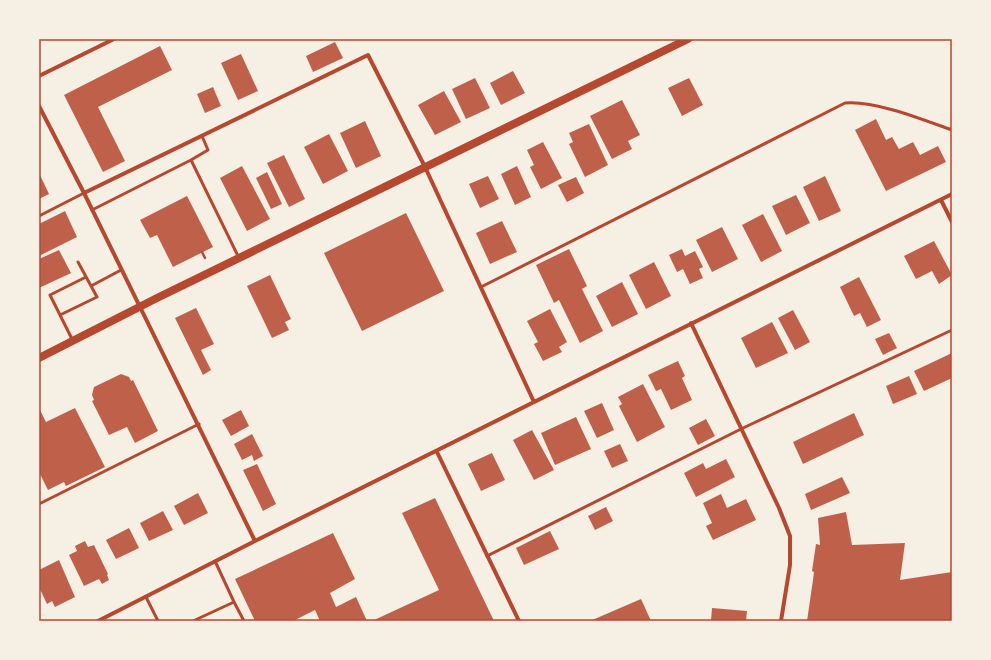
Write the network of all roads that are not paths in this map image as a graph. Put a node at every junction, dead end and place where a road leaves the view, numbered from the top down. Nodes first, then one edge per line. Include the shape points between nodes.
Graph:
1 (114, 39) edge
2 (688, 39) edge
3 (39, 76) edge
4 (39, 106) edge
5 (952, 130) edge
6 (202, 136) junction
7 (191, 160) junction
8 (425, 167) junction
9 (84, 194) junction
10 (952, 194) edge
11 (941, 200) junction
12 (92, 210) junction
13 (39, 216) edge
14 (952, 222) edge
15 (239, 258) junction
16 (78, 262) dead end
17 (121, 270) junction
18 (86, 276) junction
19 (91, 286) junction
20 (481, 287) junction
21 (139, 307) junction
22 (60, 315) junction
23 (691, 323) junction
24 (952, 330) edge
25 (73, 341) junction
26 (39, 358) edge
27 (534, 402) junction
28 (199, 424) junction
29 (741, 429) junction
30 (437, 452) junction
31 (39, 504) edge
32 (255, 541) junction
33 (487, 556) junction
34 (215, 561) junction
35 (146, 597) junction
36 (234, 602) junction
37 (98, 621) edge
38 (158, 621) edge
39 (193, 621) edge
40 (244, 621) edge
41 (519, 621) edge
42 (781, 621) edge

1 - 3 street
2 - 8 main road
4 - 9 street
5 - 20 lane via 910,115 856,102 846,103
6 - 7 lane via 208,150
6 - 8 street via 368,55
6 - 9 street
7 - 12 lane
7 - 15 lane
8 - 15 main road
8 - 20 street
9 - 12 street
9 - 13 lane
10 - 11 street
11 - 14 street
11 - 23 street
12 - 17 street
15 - 21 main road
16 - 18 lane
17 - 19 lane
17 - 21 street
18 - 19 lane
18 - 22 lane via 50,295
19 - 22 lane via 97,297
20 - 27 street
21 - 25 main road
21 - 28 street
22 - 25 lane
23 - 27 street
23 - 29 street
24 - 29 lane
25 - 26 main road
27 - 30 street
28 - 31 lane
28 - 32 street
29 - 33 lane
29 - 42 street via 790,536 790,565
30 - 32 street
30 - 33 street
32 - 34 street
33 - 41 street
34 - 35 street
34 - 36 lane
35 - 37 street
35 - 38 lane
36 - 39 lane
36 - 40 lane

